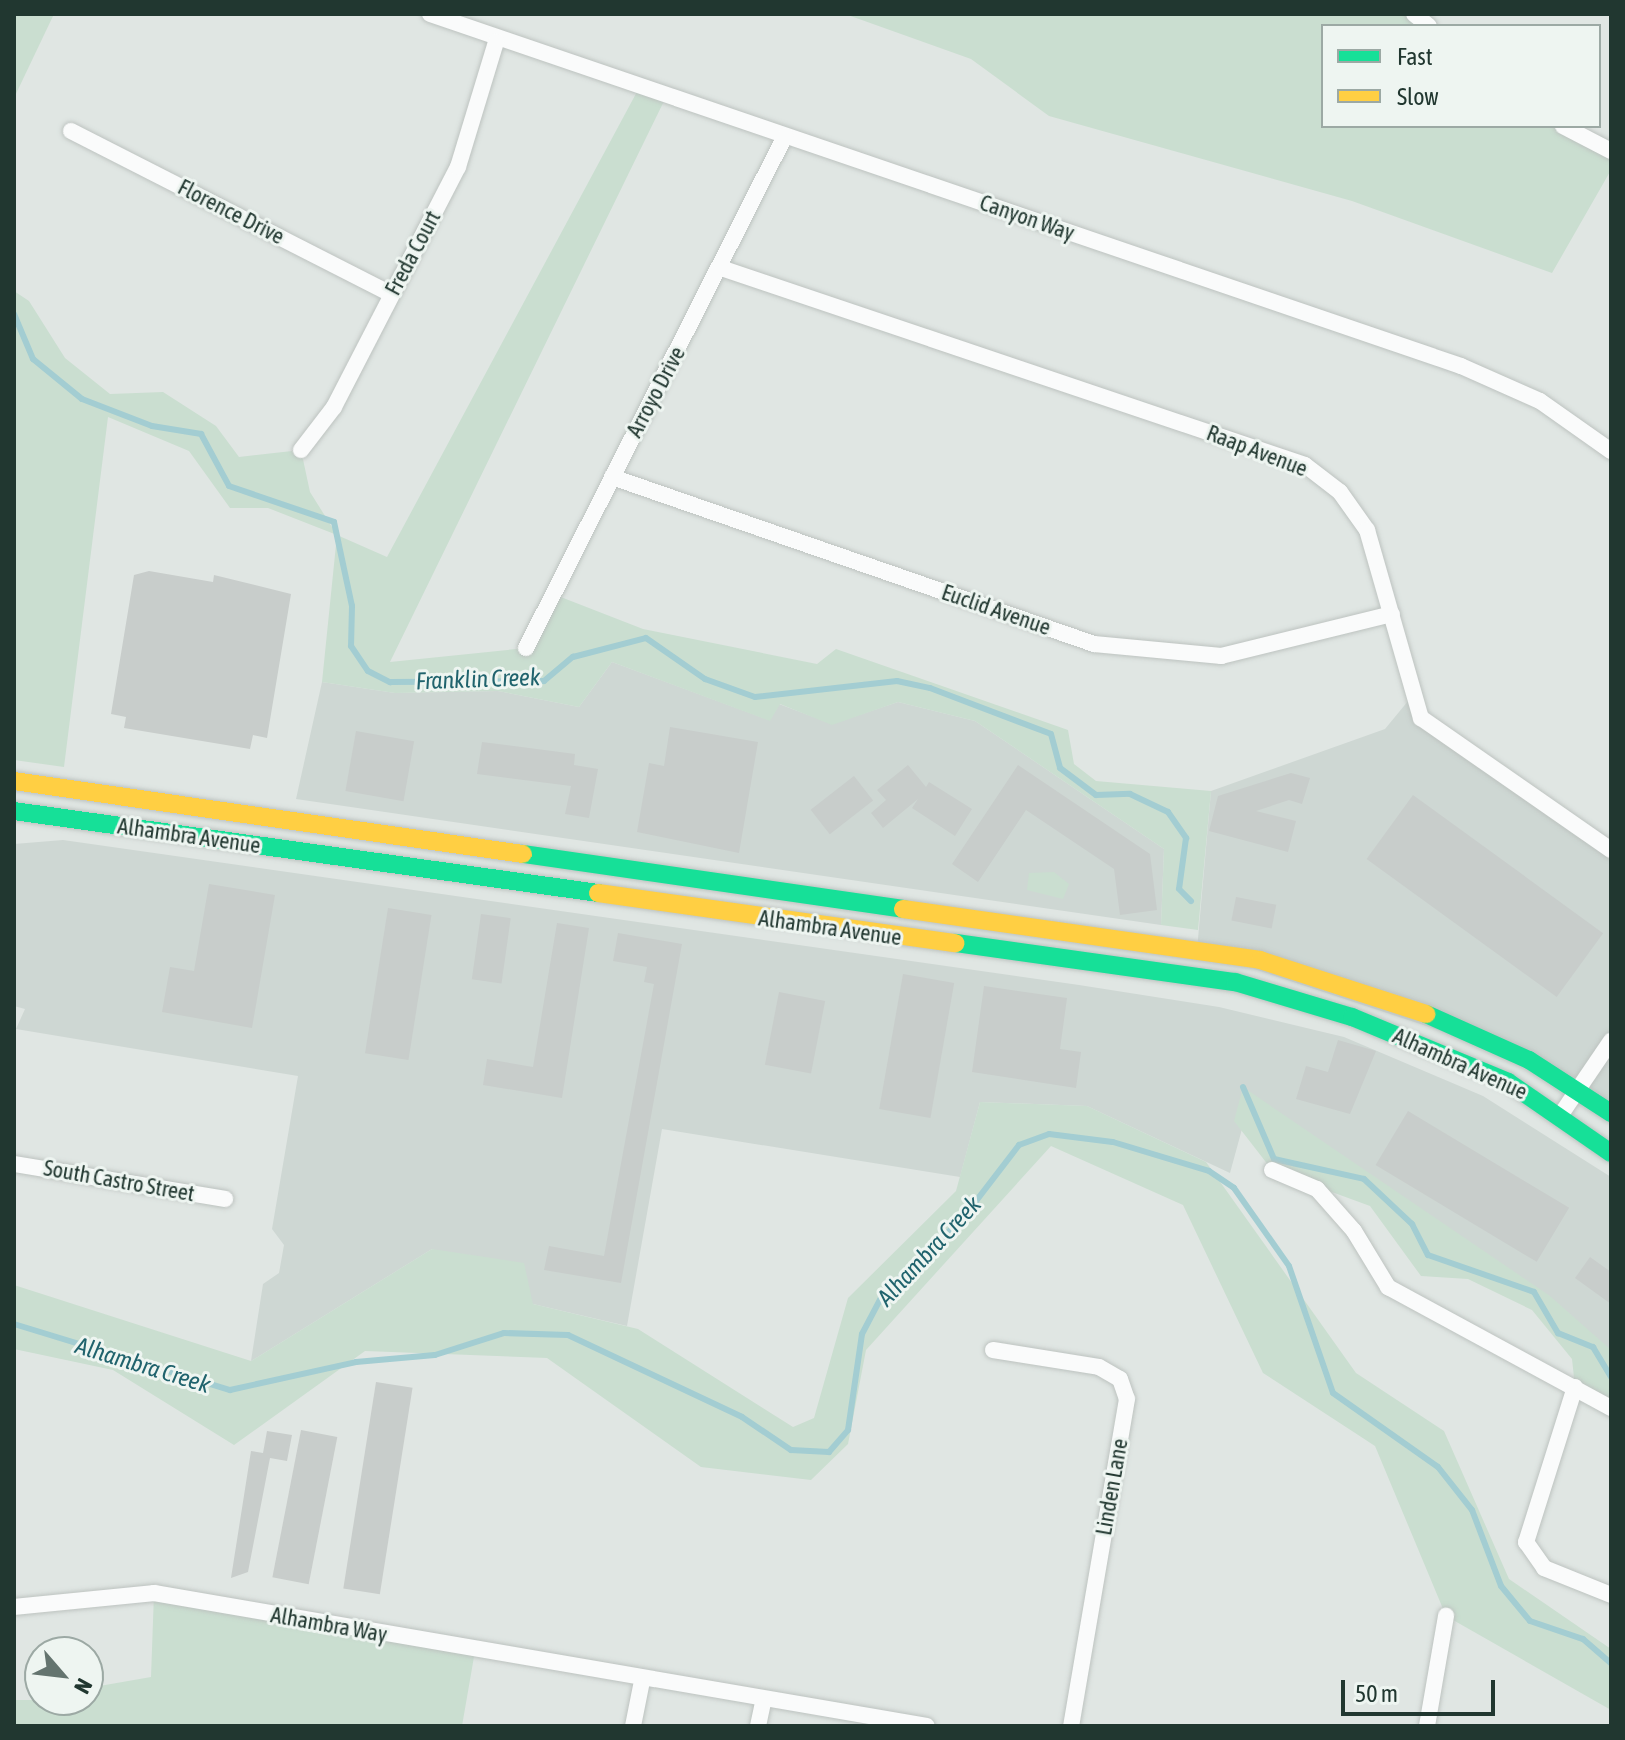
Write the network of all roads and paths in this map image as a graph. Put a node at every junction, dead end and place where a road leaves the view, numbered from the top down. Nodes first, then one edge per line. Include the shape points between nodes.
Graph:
1 (430, 14) edge
2 (496, 42) junction
3 (1567, 128) edge
4 (71, 131) dead end
5 (785, 136) junction
6 (1611, 151) edge
7 (721, 268) junction
8 (391, 294) junction
9 (301, 450) dead end
10 (1611, 451) edge
11 (612, 477) junction
12 (1392, 614) junction
13 (526, 648) dead end
14 (14, 781) edge
15 (14, 811) edge
16 (1611, 850) edge
17 (1611, 1041) edge
18 (1577, 1089) junction
19 (1611, 1113) edge
20 (1560, 1116) junction
21 (1611, 1153) edge
22 (14, 1164) edge
23 (1272, 1170) dead end
24 (225, 1199) dead end
25 (993, 1350) dead end
26 (1575, 1387) junction
27 (1611, 1408) edge
28 (1611, 1595) edge
29 (14, 1607) edge
30 (1446, 1616) dead end
31 (642, 1681) junction
32 (763, 1702) junction
33 (633, 1726) edge
34 (758, 1726) edge
35 (927, 1726) edge
36 (1071, 1726) edge
37 (1427, 1726) edge

1 - 2 street, Canyon Way
2 - 5 street, Canyon Way
2 - 8 street, Freda Court via 458,167
3 - 6 street
4 - 8 street, Florence Drive
5 - 7 street, Arroyo Drive
5 - 10 street, Canyon Way via 1461,366 1540,401
7 - 11 street, Arroyo Drive
7 - 12 street, Raap Avenue via 1305,465 1340,492 1367,530
8 - 9 street, Freda Court via 334,407
11 - 12 street, Euclid Avenue via 1094,644 1221,656
11 - 13 street, Arroyo Drive
12 - 16 street, Raap Avenue via 1421,718
14 - 18 main road, Alhambra Avenue via 1260,960 1447,1021
15 - 20 main road, Alhambra Avenue via 1235,982 1424,1044 1508,1082
17 - 18 street
18 - 19 main road, Alhambra Avenue
18 - 20 street
20 - 21 main road, Alhambra Avenue
22 - 24 street, South Castro Street
23 - 26 street via 1317,1189 1388,1287
25 - 36 street, Linden Lane via 1099,1367 1120,1379 1127,1399
26 - 27 street
26 - 28 street via 1526,1542 1544,1568
29 - 31 street, Alhambra Way via 154,1593
30 - 37 street
31 - 32 street, Alhambra Way
31 - 33 street
32 - 34 street
32 - 35 street, Alhambra Way

